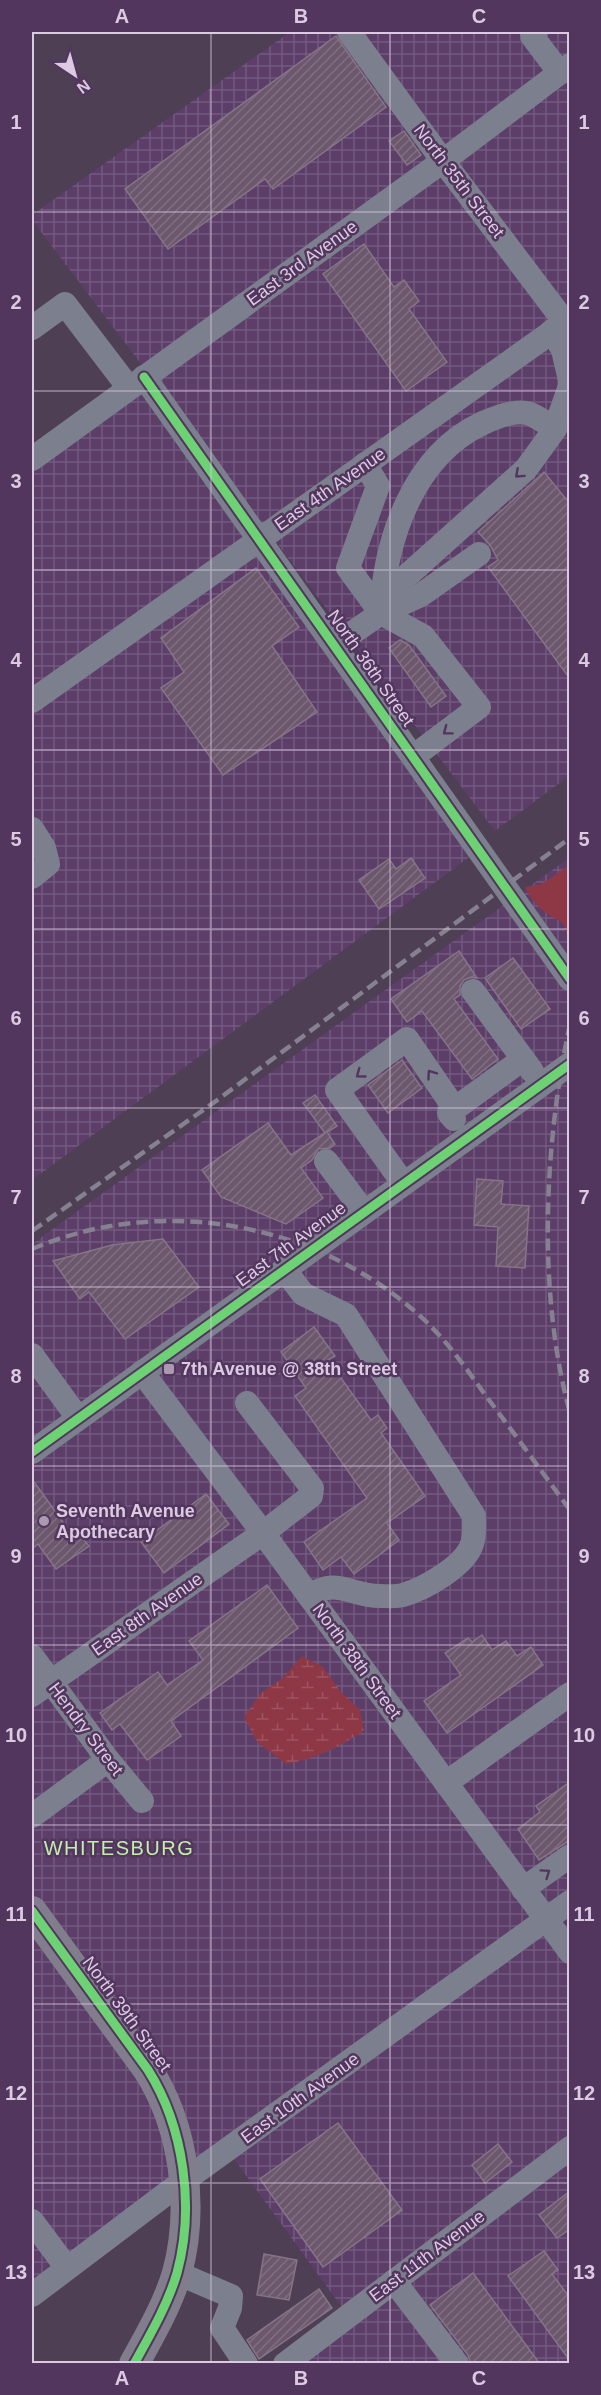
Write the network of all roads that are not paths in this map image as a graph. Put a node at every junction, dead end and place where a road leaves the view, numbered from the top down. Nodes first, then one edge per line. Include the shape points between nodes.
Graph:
1 (349, 32) edge
2 (536, 32) edge
3 (565, 69) edge
4 (443, 161) junction
5 (564, 325) edge
6 (32, 328) edge
7 (570, 380) edge
8 (136, 383) junction
9 (570, 386) edge
10 (555, 429) junction
11 (32, 459) edge
12 (365, 464) junction
13 (259, 539) junction
14 (479, 554) dead end
15 (381, 613) junction
16 (334, 645) junction
17 (32, 700) edge
18 (414, 756) junction
19 (32, 829) edge
20 (32, 877) edge
21 (570, 979) edge
22 (473, 991) dead end
23 (523, 1059) junction
24 (570, 1064) edge
25 (542, 1084) junction
26 (455, 1108) junction
27 (467, 1136) junction
28 (326, 1161) dead end
29 (404, 1183) junction
30 (364, 1212) junction
31 (284, 1269) junction
32 (32, 1355) edge
33 (142, 1372) junction
34 (247, 1403) dead end
35 (78, 1418) junction
36 (32, 1452) edge
37 (263, 1533) junction
38 (309, 1596) junction
39 (32, 1656) edge
40 (40, 1688) edge
41 (570, 1694) edge
42 (108, 1760) junction
43 (446, 1783) junction
44 (142, 1801) dead end
45 (32, 1816) edge
46 (570, 1856) edge
47 (523, 1889) junction
48 (570, 1902) edge
49 (32, 1911) edge
50 (546, 1919) junction
51 (570, 1952) edge
52 (570, 2148) edge
53 (185, 2180) junction
54 (32, 2221) edge
55 (67, 2268) junction
56 (177, 2273) junction
57 (394, 2281) junction
58 (32, 2295) edge
59 (134, 2364) edge
60 (246, 2364) edge
61 (285, 2364) edge
62 (457, 2364) edge

1 - 4 street, North 35th Street
2 - 3 street via 532,36
3 - 4 street, East 3rd Avenue
4 - 5 street, North 35th Street
4 - 8 street, East 3rd Avenue
5 - 7 street, North 35th Street via 563,351
5 - 12 street, East 4th Avenue
6 - 8 street, North 36th Street via 65,304
8 - 11 street, East 3rd Avenue
8 - 13 street, North 36th Street
9 - 10 street
10 -> 15 street via 526,469 400,582
10 - 15 street via 527,413 497,417 472,428 440,454 422,475 402,512 383,578
12 - 13 street, East 4th Avenue
12 - 15 street via 378,486 348,568
13 - 16 street, North 36th Street
13 - 17 street, East 4th Avenue
14 - 15 street via 421,595
15 - 16 street
15 -> 18 street via 423,636 480,707
16 - 18 street, North 36th Street
18 - 21 street, North 36th Street
19 - 20 street via 44,848 48,864
22 - 23 street
23 - 25 street
23 - 26 street
24 - 25 street, East 7th Avenue
25 - 27 street, East 7th Avenue
26 - 27 street via 449,1113
26 -> 29 street via 407,1039 338,1090
27 - 29 street, East 7th Avenue
28 - 30 street
29 - 30 street, East 7th Avenue
30 - 31 street, East 7th Avenue
31 - 33 street, East 7th Avenue
31 - 38 street via 303,1294 346,1315 474,1516 471,1546 462,1559 437,1579 402,1595 377,1596 330,1586
32 - 35 street
33 - 35 street, East 7th Avenue
33 - 37 street, North 38th Street
34 - 37 street, East 8th Avenue via 312,1488 311,1496
35 - 36 street, East 7th Avenue
37 - 38 street, North 38th Street
37 - 40 street, East 8th Avenue
38 - 43 street, North 38th Street
39 - 40 street, Hendry Street
40 - 42 street, Hendry Street
41 - 43 street
42 - 44 street, Hendry Street
42 - 45 street
43 - 47 street, North 38th Street
47 -> 46 street
47 - 50 street, North 38th Street
48 - 50 street, East 10th Avenue
49 - 53 main road, North 39th Street via 159,2087
50 - 51 street, North 38th Street
50 - 53 street, East 10th Avenue
52 - 57 street, East 11th Avenue
53 - 55 street, East 10th Avenue
53 - 56 main road, North 39th Street
54 - 55 street
55 - 58 street, East 10th Avenue
56 - 59 main road, North 39th Street
56 - 60 street via 231,2296 222,2328
57 - 61 street, East 11th Avenue
57 - 62 street

